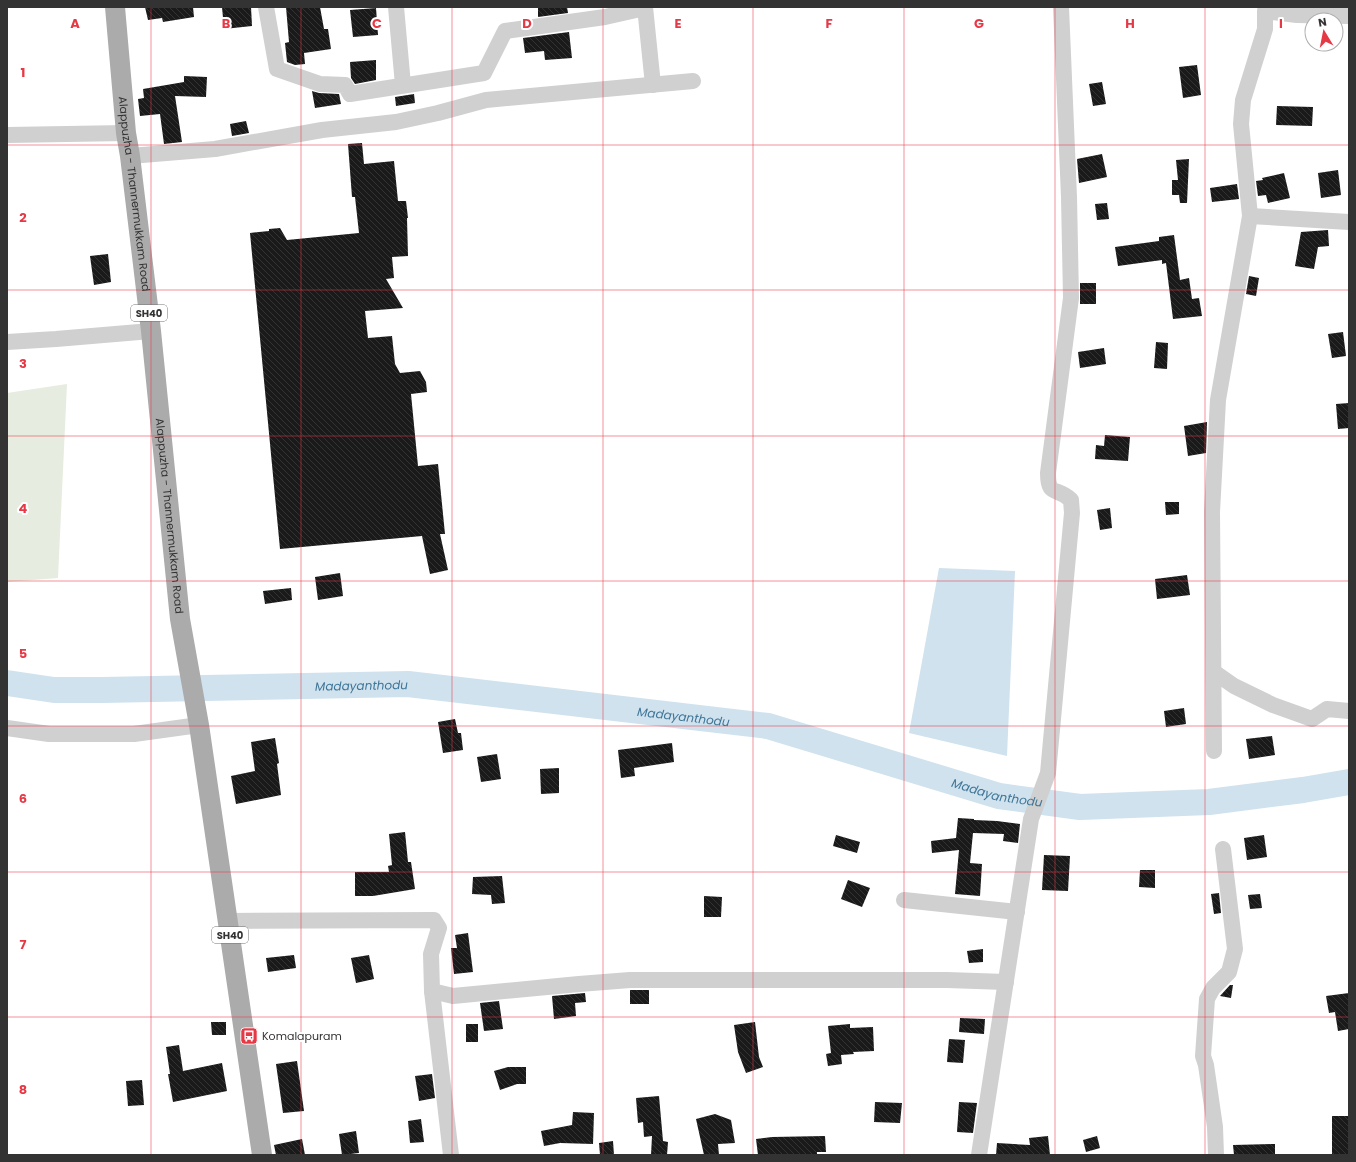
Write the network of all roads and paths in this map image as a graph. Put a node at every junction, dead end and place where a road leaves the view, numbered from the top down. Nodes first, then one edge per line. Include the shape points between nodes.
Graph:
1 (115, 7) edge
2 (266, 7) edge
3 (396, 7) edge
4 (1061, 7) edge
5 (645, 8) edge
6 (1265, 9) edge
7 (1349, 16) edge
8 (693, 81) dead end
9 (403, 85) junction
10 (653, 85) junction
11 (126, 133) junction
12 (7, 135) edge
13 (130, 156) junction
14 (1250, 216) junction
15 (1349, 222) edge
16 (151, 331) junction
17 (7, 342) edge
18 (1214, 672) junction
19 (1349, 711) edge
20 (198, 720) junction
21 (7, 728) edge
22 (1214, 751) dead end
23 (1223, 849) dead end
24 (904, 900) dead end
25 (1017, 912) junction
26 (228, 921) junction
27 (1006, 982) junction
28 (432, 990) junction
29 (262, 1155) edge
30 (451, 1155) edge
31 (979, 1155) edge
32 (1216, 1155) edge

1 - 11 main road, Alappuzha - Thannermukkam Road / SH40
2 - 9 street via 277,69 320,84 345,85 350,94
3 - 9 street
4 - 25 street via 1071,298 1048,485 1051,490 1066,495 1071,500 1072,513 1048,773 1031,819
5 - 9 street via 605,17 505,31 484,73
5 - 10 street
6 - 7 street via 1297,15
6 - 14 street via 1265,29 1243,100 1241,124
8 - 10 street
10 - 13 street via 486,100 396,122 322,130 215,149
11 - 12 street
11 - 13 main road, Alappuzha - Thannermukkam Road / SH40
13 - 16 main road, Alappuzha - Thannermukkam Road / SH40
14 - 15 street
14 - 18 street via 1218,400 1212,512
16 - 17 street
16 - 20 main road, Alappuzha - Thannermukkam Road / SH40 via 180,619
18 - 19 street via 1234,686 1273,705 1312,718 1327,709
18 - 22 street
20 - 21 street via 134,734 49,734
20 - 26 main road, SH40
23 - 32 street via 1236,948 1229,972 1213,988 1207,999 1203,1056 1215,1127
24 - 25 street
25 - 27 street
26 - 28 street via 434,920 439,928 431,954
26 - 29 main road, SH40
27 - 28 street via 630,980 453,996
27 - 31 street
28 - 30 street

